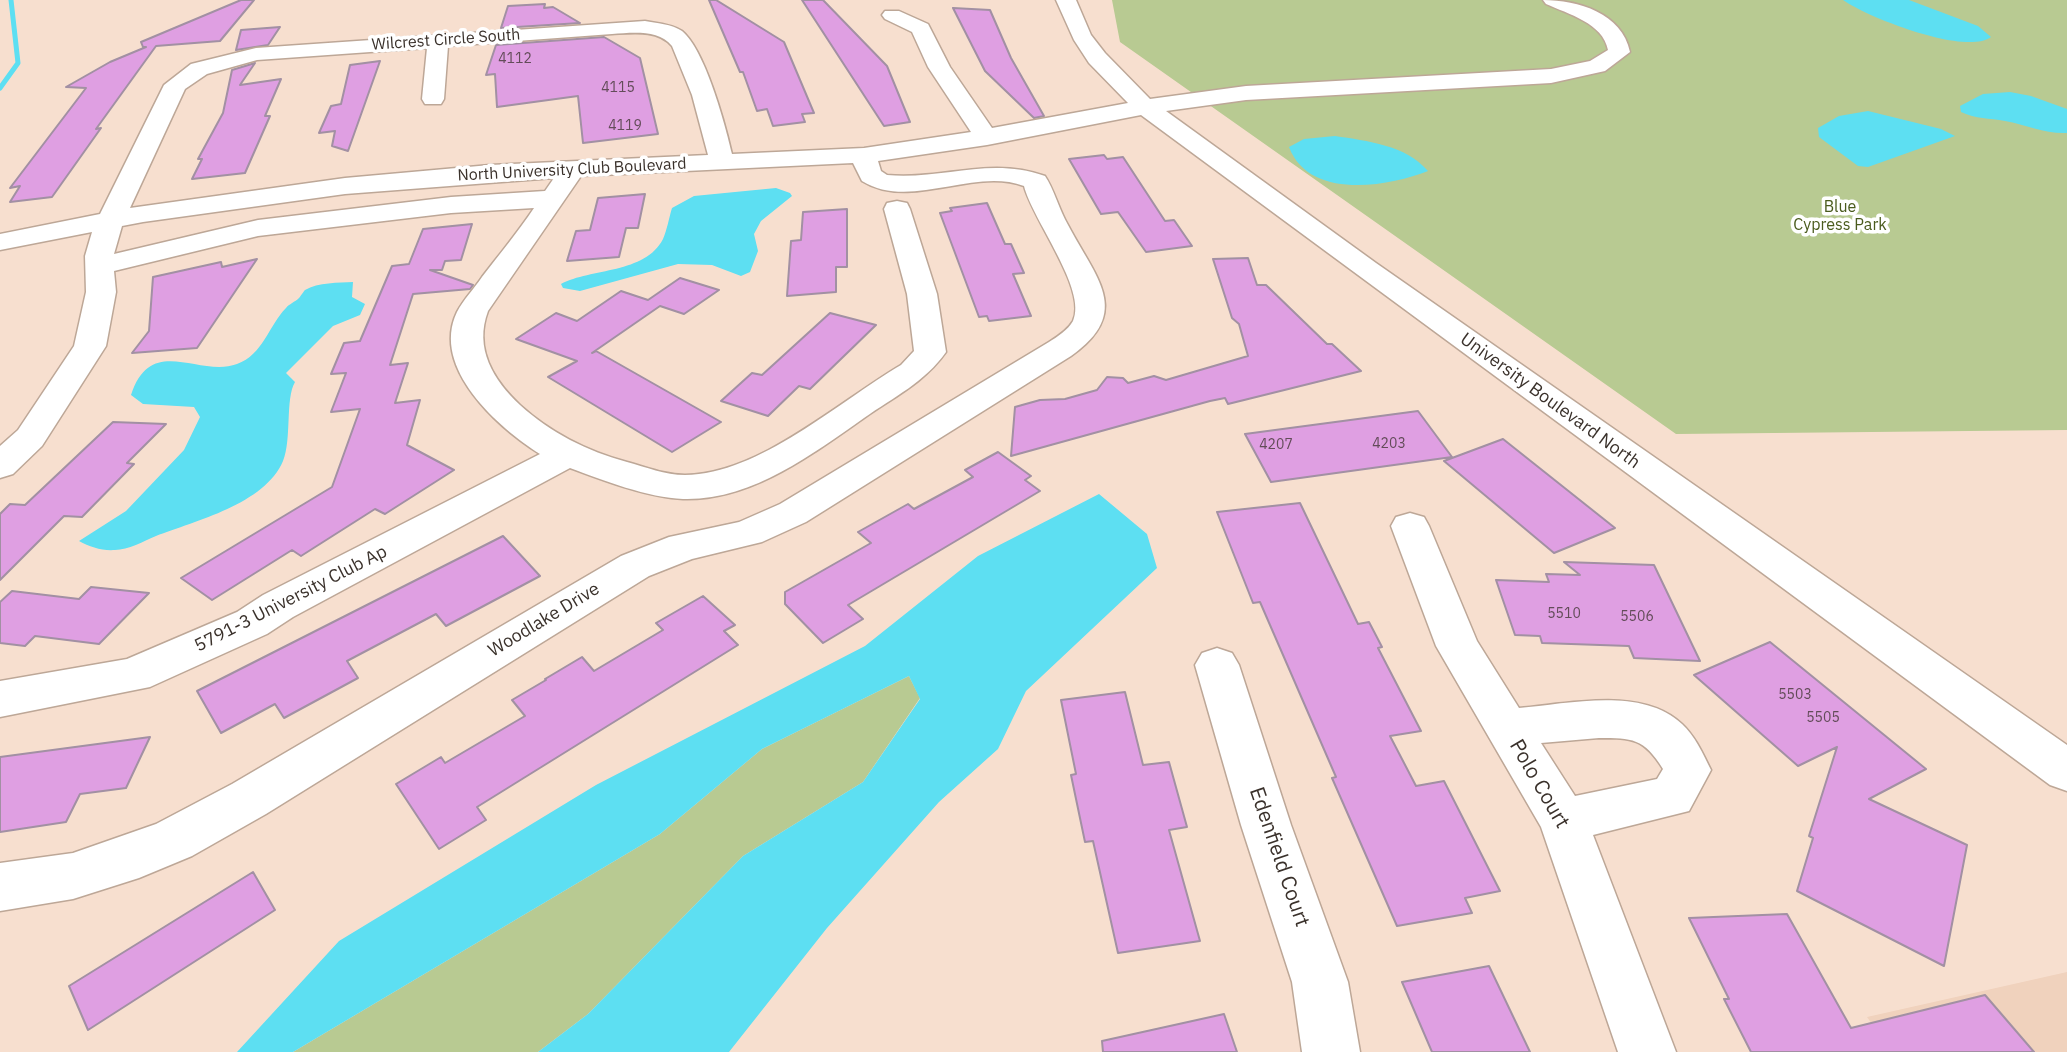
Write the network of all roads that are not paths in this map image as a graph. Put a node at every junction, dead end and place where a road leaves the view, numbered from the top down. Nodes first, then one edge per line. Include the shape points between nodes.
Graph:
1 (1066, 0) edge
2 (1553, 0) edge
3 (892, 15) dead end
4 (438, 41) junction
5 (433, 99) dead end
6 (1145, 107) junction
7 (987, 138) junction
8 (864, 155) junction
9 (722, 162) junction
10 (573, 169) junction
11 (553, 199) junction
12 (897, 209) dead end
13 (114, 219) junction
14 (0, 242) edge
15 (99, 266) junction
16 (567, 454) junction
17 (0, 466) edge
18 (1410, 526) dead end
19 (1217, 665) dead end
20 (0, 699) edge
21 (1507, 727) junction
22 (2067, 771) edge
23 (1563, 820) junction
24 (0, 887) edge
25 (1331, 1052) edge
26 (1647, 1052) edge

1 - 6 street, University Boulevard North via 1081,36 1097,58
2 - 6 street, North University Club Boulevard via 1605,26 1615,35 1619,52 1597,66 1551,76 1271,91
3 - 7 street via 921,28 939,68
4 - 5 street
4 - 9 street, Wilcrest Circle South via 612,28 677,37 686,50
4 - 13 street, Wilcrest Circle South via 256,54 199,69 175,85
6 - 7 street, North University Club Boulevard
6 - 22 street, University Boulevard North
7 - 8 street, North University Club Boulevard
8 - 9 street, North University Club Boulevard
8 - 24 street, Woodlake Drive via 871,176 900,185 996,173 1017,173 1036,181 1087,292 1091,315 1081,334 793,513 748,533 683,547 635,566 174,840 73,876
9 - 10 street, North University Club Boulevard
10 - 11 street
10 - 13 street, North University Club Boulevard via 415,178
11 - 15 street via 451,205 258,228
11 - 16 street via 473,310 467,320 467,338 478,378 490,396 537,439
12 - 16 street via 922,294 930,352 913,372 767,465 731,482 704,487 653,483
13 - 14 street, North University Club Boulevard
13 - 15 street, Wilcrest Circle South via 106,231
15 - 17 street, Wilcrest Circle South via 101,292 90,346 30,438
16 - 20 street, 5791-3 University Club Ap via 251,623 134,675
18 - 21 street, Polo Court via 1457,646
19 - 25 street, Edenfield Court via 1320,982
21 - 23 street, Polo Court
21 - 23 street via 1643,722 1675,744 1687,770 1672,796
23 - 26 street, Polo Court

